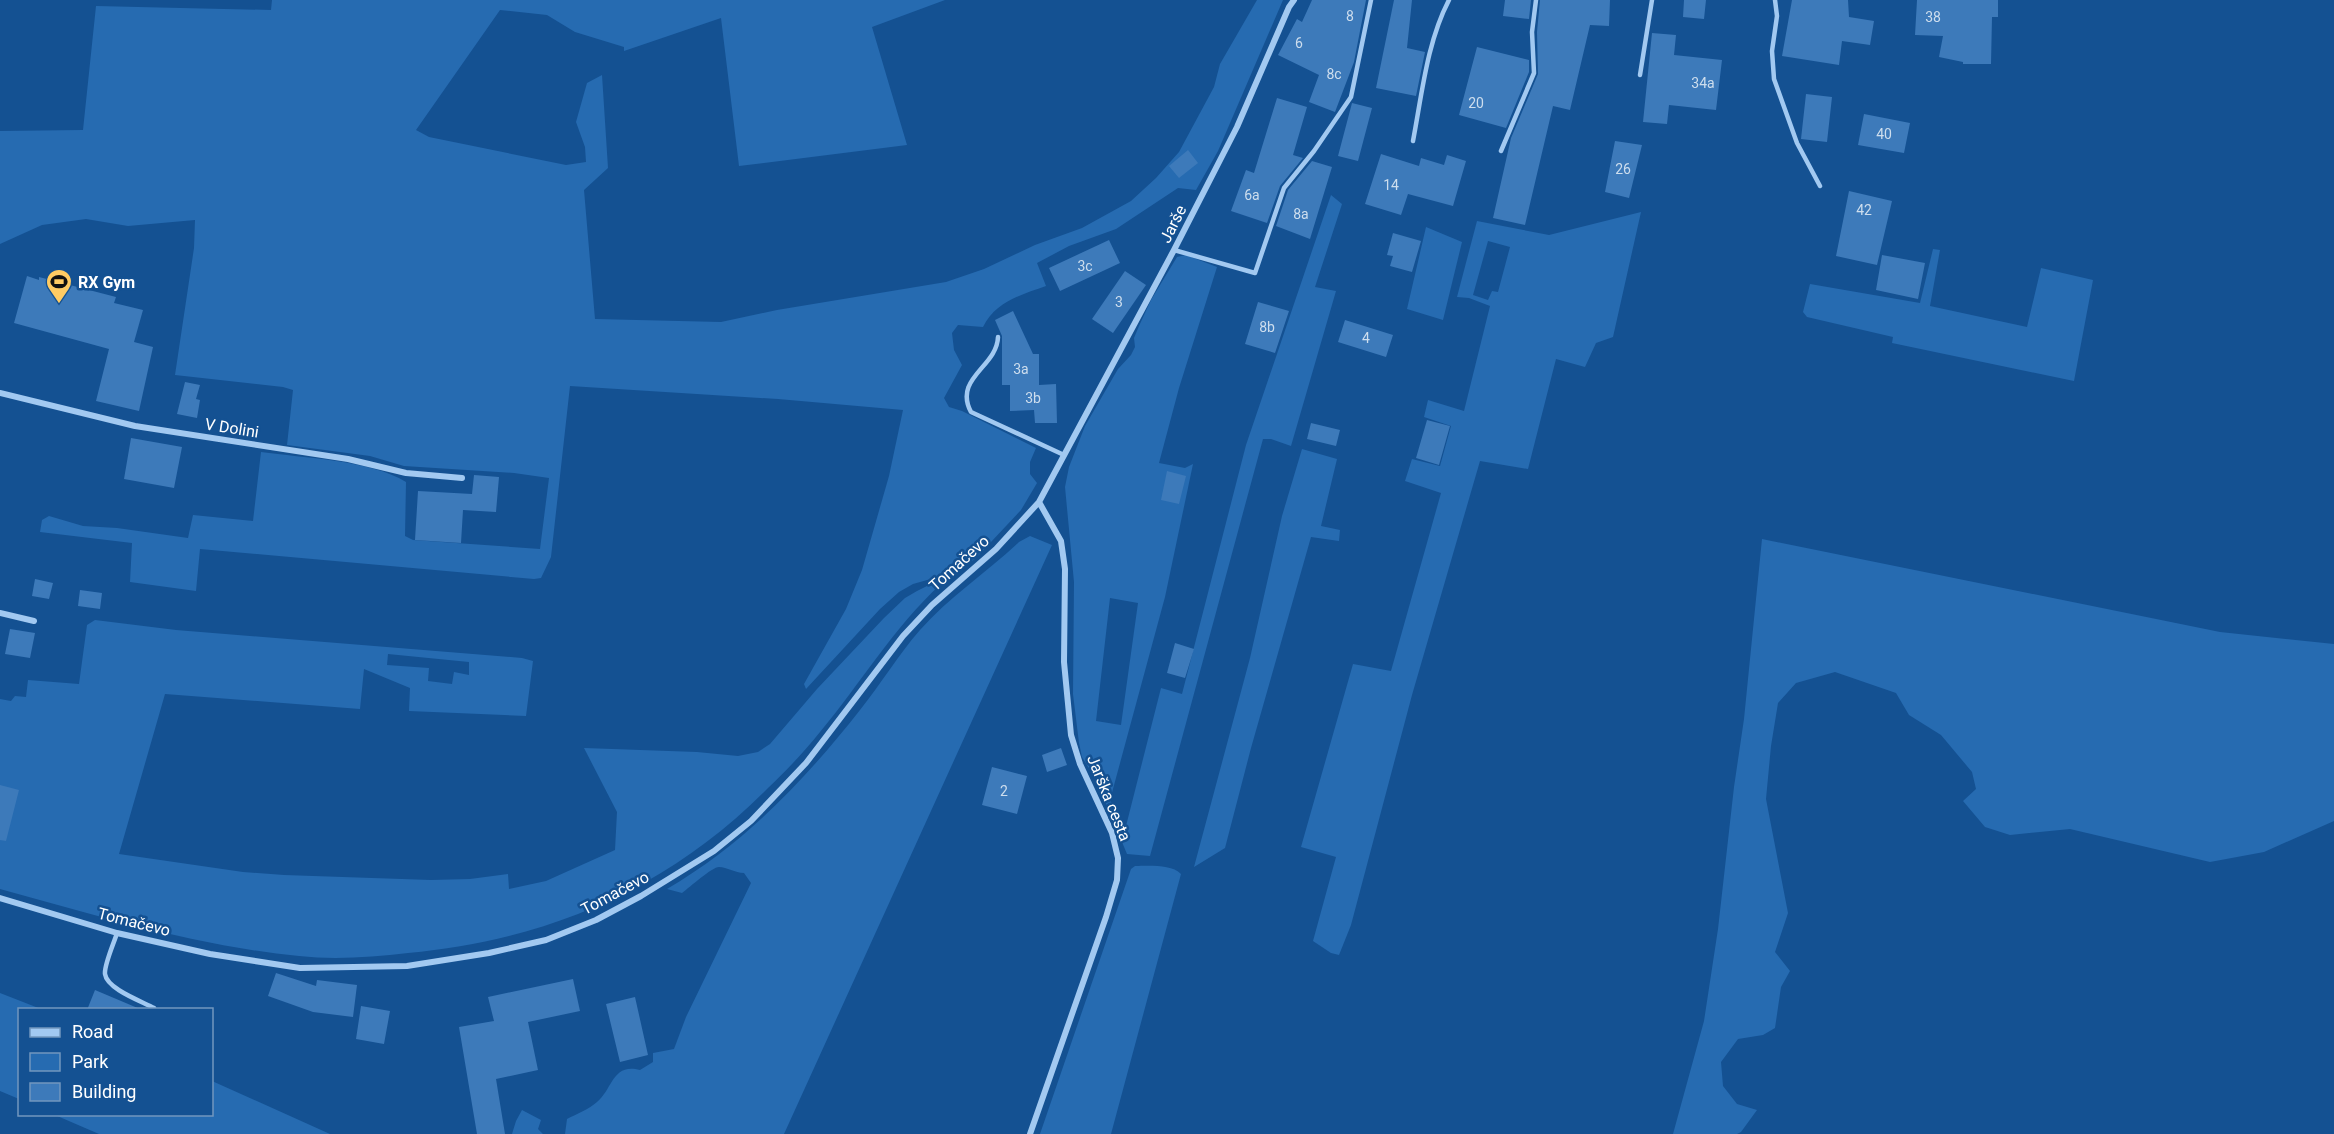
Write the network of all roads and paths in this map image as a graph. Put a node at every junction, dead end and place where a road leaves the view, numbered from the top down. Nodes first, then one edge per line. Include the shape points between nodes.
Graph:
1 (1294, 0) edge
2 (1371, 0) edge
3 (1449, 0) edge
4 (1536, 0) edge
5 (1652, 0) edge
6 (1775, 0) edge
7 (1640, 75) dead end
8 (1413, 141) dead end
9 (1501, 151) dead end
10 (1820, 186) dead end
11 (1174, 250) junction
12 (998, 338) dead end
13 (0, 393) edge
14 (1064, 455) junction
15 (462, 478) dead end
16 (1039, 502) junction
17 (0, 613) edge
18 (33, 621) dead end
19 (0, 898) edge
20 (117, 933) junction
21 (154, 1008) dead end
22 (1030, 1134) edge

1 - 11 street, Jarše via 1237,127
2 - 11 lane via 1352,97 1284,188 1254,273
3 - 8 lane via 1430,55
4 - 9 lane via 1532,32 1534,73
5 - 7 lane
6 - 10 lane via 1774,79 1797,143
11 - 14 street, Jarše
12 - 14 lane via 998,346 968,386 966,403 971,412
13 - 15 street, V Dolini via 135,426 348,459 406,473
14 - 16 street, Tomačevo
16 - 20 street, Tomačevo via 996,549 903,636 806,763 751,821 714,851 596,921 546,940 407,966 300,968 210,954
16 - 22 street, Jarška cesta via 1061,541 1066,591 1064,662 1071,735 1112,833 1118,868 1106,917
17 - 18 street
19 - 20 street, Tomačevo
20 - 21 lane via 105,972 108,981

